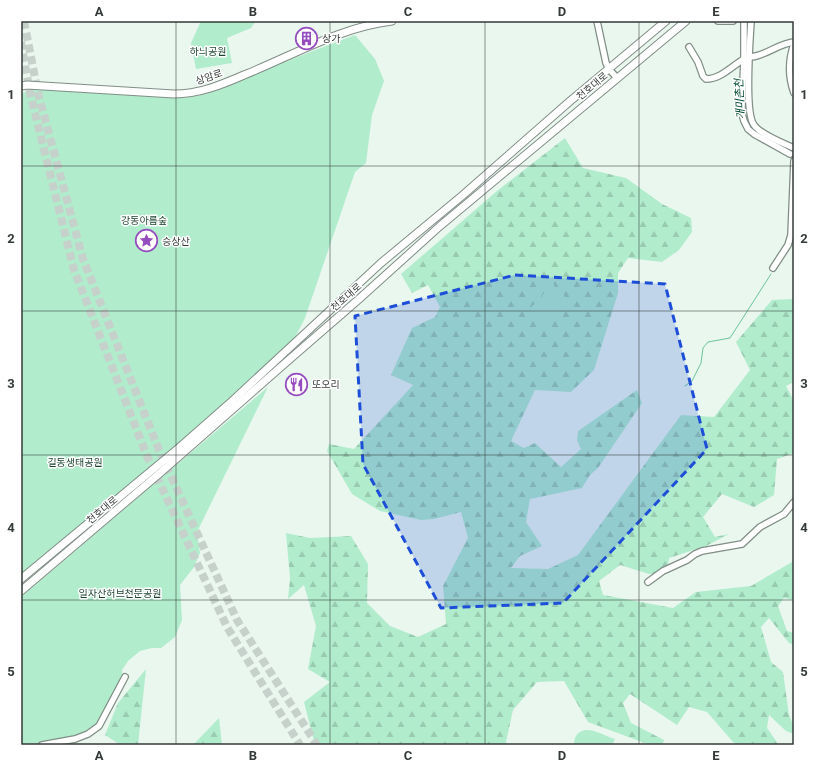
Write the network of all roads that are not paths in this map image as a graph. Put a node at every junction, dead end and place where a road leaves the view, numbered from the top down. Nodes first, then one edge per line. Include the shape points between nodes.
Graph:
1 (392, 21) edge
2 (597, 21) edge
3 (666, 21) edge
4 (686, 21) edge
5 (718, 21) edge
6 (733, 21) edge
7 (744, 21) edge
8 (750, 21) edge
9 (794, 43) edge
10 (689, 47) dead end
11 (747, 58) junction
12 (609, 69) junction
13 (617, 78) junction
14 (21, 86) edge
15 (794, 93) edge
16 (794, 148) edge
17 (790, 154) dead end
18 (794, 161) edge
19 (773, 268) dead end
20 (794, 502) edge
21 (21, 579) edge
22 (648, 582) dead end
23 (21, 591) edge
24 (125, 677) dead end
25 (42, 745) edge

1 - 14 main road, 상암로 via 369,24 348,31 196,93
2 - 12 street
3 - 12 main road, 천호대로
4 - 13 main road, 천호대로
5 - 6 street
7 - 11 street
8 - 11 street
9 - 11 street
9 - 15 street via 789,69
10 - 11 street via 706,79 723,74
11 - 16 street via 748,105 754,126
11 - 17 street via 742,106 746,125 754,134
12 - 13 street
12 - 21 main road, 천호대로 via 382,263 230,403
13 - 23 main road, 천호대로 via 440,226 360,299
18 - 19 street via 791,235 788,245
20 - 22 street via 784,514 760,527 742,544 694,554
24 - 25 street via 99,726 88,734

